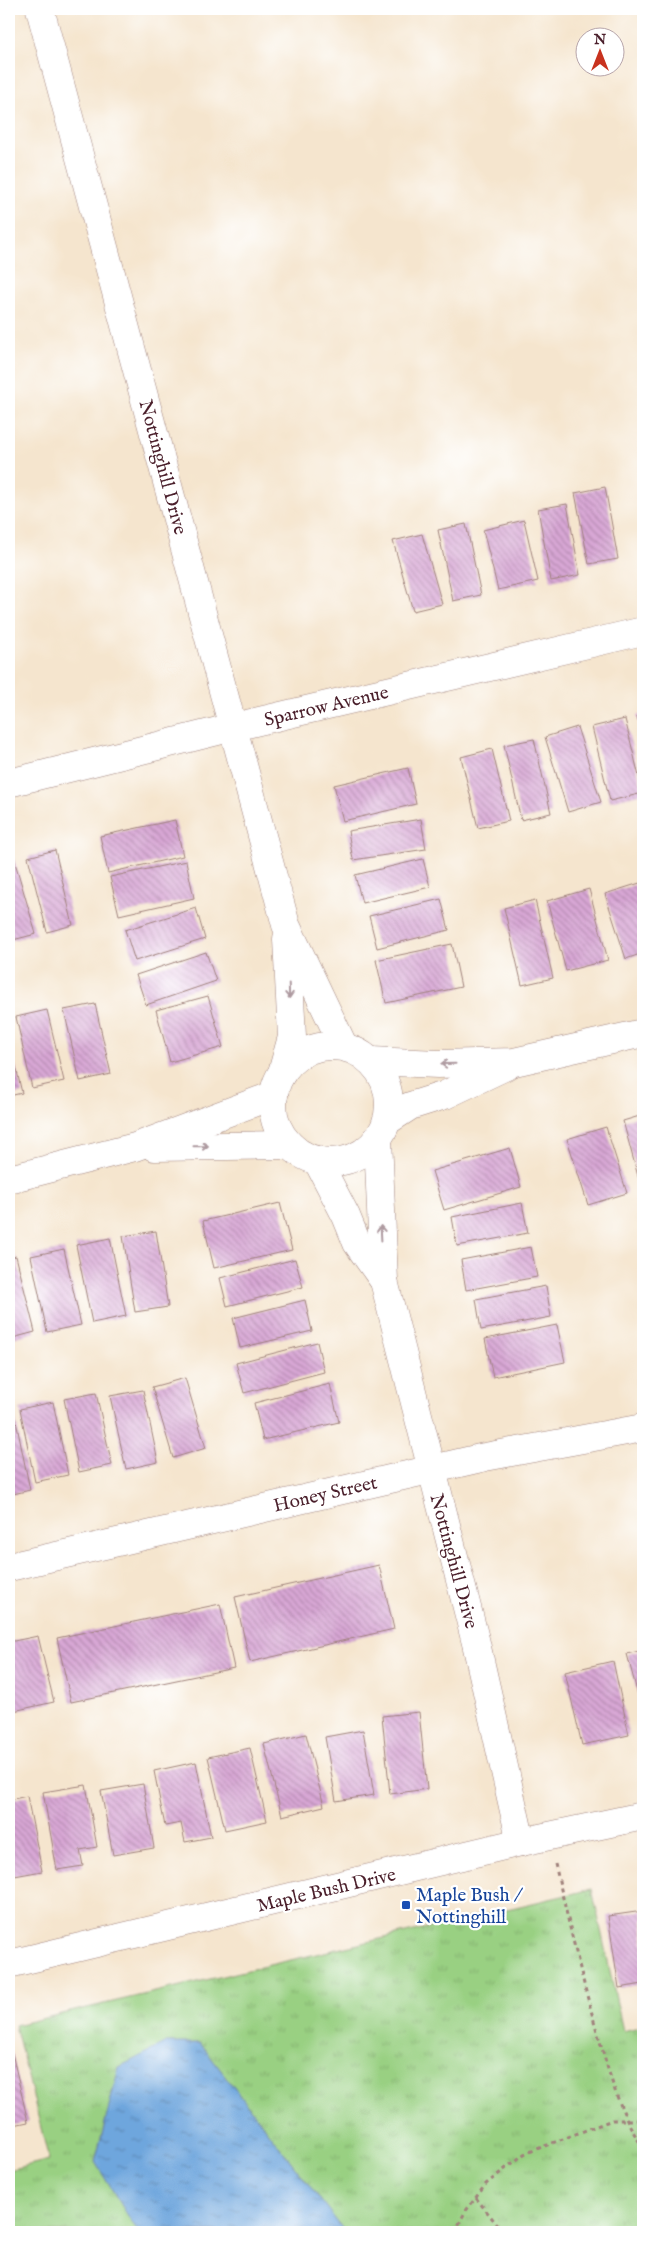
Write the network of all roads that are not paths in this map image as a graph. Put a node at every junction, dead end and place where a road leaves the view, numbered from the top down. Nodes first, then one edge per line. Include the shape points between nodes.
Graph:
1 (40, 9) edge
2 (643, 631) edge
3 (234, 727) junction
4 (9, 783) edge
5 (286, 925) junction
6 (643, 1033) edge
7 (344, 1047) junction
8 (371, 1061) junction
9 (514, 1062) junction
10 (278, 1084) junction
11 (382, 1130) junction
12 (290, 1145) junction
13 (135, 1147) junction
14 (317, 1160) junction
15 (9, 1179) edge
16 (384, 1281) junction
17 (643, 1428) edge
18 (431, 1469) junction
19 (9, 1567) edge
20 (643, 1816) edge
21 (521, 1842) junction
22 (9, 1964) edge

1 - 3 street, Nottinghill Drive
2 - 3 street, Sparrow Avenue
3 - 4 street, Sparrow Avenue
3 - 5 street, Nottinghill Drive
5 - 7 street, Nottinghill Drive
5 -> 10 street, Nottinghill Drive via 292,1037
6 - 9 street
7 - 8 street
7 - 10 street via 308,1050 293,1060
9 -> 8 street via 438,1064
8 - 11 street via 388,1089 389,1105
9 - 11 street via 445,1095 410,1106
10 - 12 street via 276,1122
10 - 13 street
11 - 14 street via 366,1150 351,1158 334,1162
16 -> 11 street, Nottinghill Drive
13 -> 12 street
12 - 14 street
13 - 15 street
14 - 16 street, Nottinghill Drive via 357,1243
16 - 18 street, Nottinghill Drive
17 - 18 street, Honey Street
18 - 19 street, Honey Street
18 - 21 street, Nottinghill Drive via 476,1643
20 - 21 street, Maple Bush Drive
21 - 22 street, Maple Bush Drive

